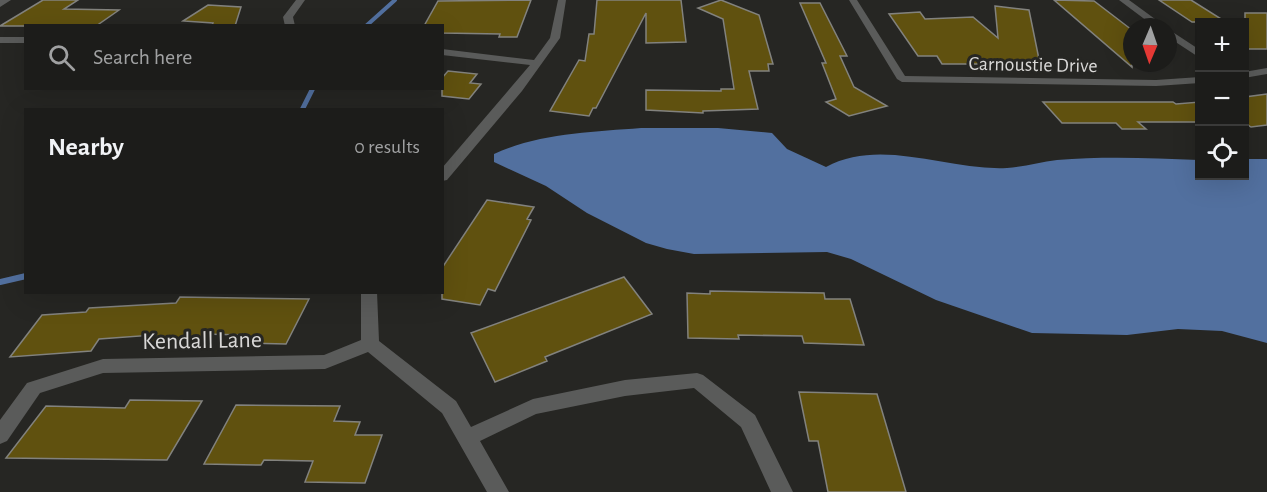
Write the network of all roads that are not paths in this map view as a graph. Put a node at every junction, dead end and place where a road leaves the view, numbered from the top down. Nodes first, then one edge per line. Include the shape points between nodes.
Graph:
1 (7, 0) edge
2 (301, 0) edge
3 (562, 0) edge
4 (853, 0) edge
5 (1123, 0) edge
6 (0, 4) edge
7 (1148, 18) edge
8 (290, 24) edge
9 (1177, 38) edge
10 (0, 40) edge
11 (24, 40) edge
12 (1195, 51) edge
13 (444, 52) edge
14 (537, 63) junction
15 (1267, 71) edge
16 (1249, 74) edge
17 (1195, 80) edge
18 (444, 175) edge
19 (369, 294) edge
20 (369, 344) junction
21 (0, 435) edge
22 (468, 438) junction
23 (498, 492) edge
24 (782, 492) edge

1 - 6 street
2 - 8 street via 288,17
3 - 14 street via 555,38
4 - 17 street, Carnoustie Drive via 902,79
5 - 7 street
9 - 12 street
10 - 11 street
13 - 14 street
14 - 18 street
15 - 16 street
19 - 20 street
20 - 21 street, Kendall Lane via 325,362 103,366 34,388
20 - 22 street via 449,407
22 - 23 street
22 - 24 street via 533,407 625,388 697,380 748,421

